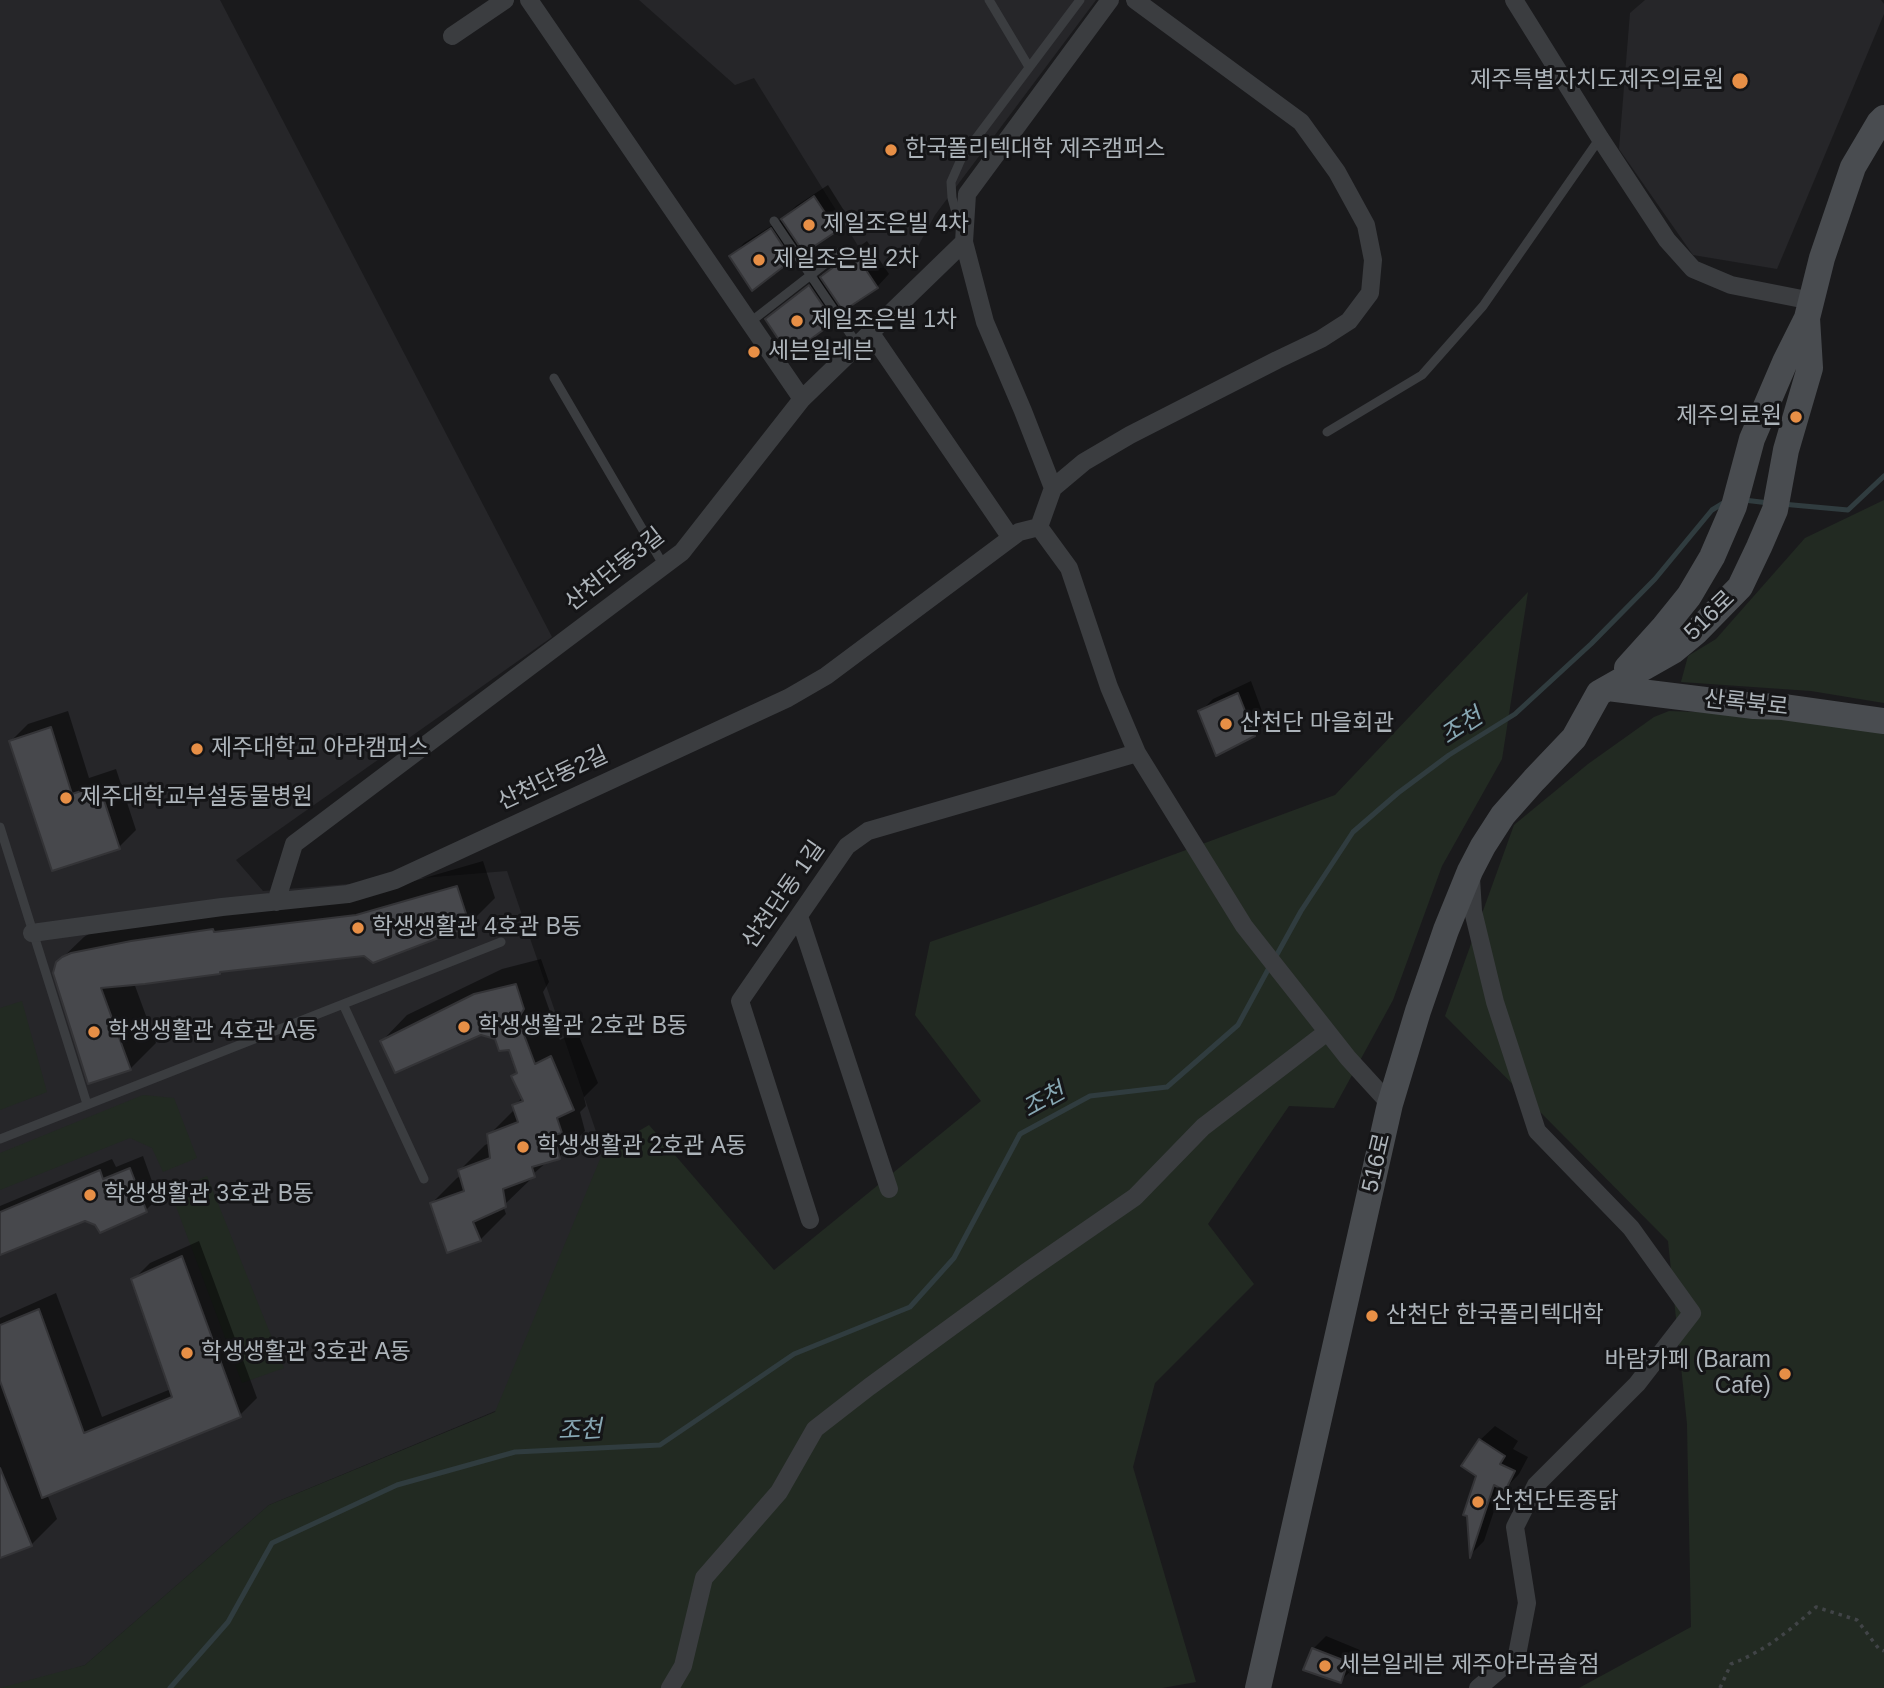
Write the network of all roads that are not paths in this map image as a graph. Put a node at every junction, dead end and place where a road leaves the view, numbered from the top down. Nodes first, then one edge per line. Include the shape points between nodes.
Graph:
1 (505, 0) edge
2 (529, 0) edge
3 (989, 0) edge
4 (1080, 0) edge
5 (1110, 0) edge
6 (1135, 0) edge
7 (1514, 0) edge
8 (452, 36) dead end
9 (1029, 67) junction
10 (1884, 118) edge
11 (1600, 138) junction
12 (774, 221) dead end
13 (964, 242) junction
14 (843, 250) dead end
15 (810, 275) junction
16 (1810, 309) junction
17 (749, 323) junction
18 (864, 338) junction
19 (554, 378) dead end
20 (802, 399) junction
21 (1326, 432) dead end
22 (1053, 488) junction
23 (1039, 527) junction
24 (1011, 538) junction
25 (664, 566) junction
26 (1608, 688) junction
27 (1884, 721) edge
28 (1137, 753) junction
29 (0, 827) edge
30 (1470, 871) junction
31 (276, 902) junction
32 (799, 916) junction
33 (32, 933) junction
34 (501, 942) dead end
35 (343, 1003) junction
36 (1327, 1032) junction
37 (87, 1104) junction
38 (1390, 1104) junction
39 (0, 1139) edge
40 (424, 1179) dead end
41 (889, 1189) dead end
42 (810, 1220) dead end
43 (670, 1688) edge
44 (1258, 1688) edge
45 (1478, 1688) edge

1 - 8 street
2 - 17 street
3 - 9 lane
4 - 9 lane
5 - 13 street via 967,194
6 - 22 street via 1301,122 1337,172 1366,225 1373,260 1370,293 1349,321 1321,339 1130,435 1084,462
7 - 11 street
9 - 13 lane via 962,157 951,181
10 - 16 main road via 1853,167
11 - 16 street via 1667,240 1693,269
11 - 21 lane via 1483,306 1422,375
12 - 15 lane
13 - 18 street, 산천단동3길
13 - 22 street via 985,323
14 - 15 lane
15 - 17 lane
15 - 18 lane
16 - 26 main road, 516로 via 1752,439 1734,506 1712,556 1689,596
16 - 26 main road, 516로 via 1810,368 1774,510 1740,587 1673,651
17 - 20 street
18 - 20 street, 산천단동3길
18 - 24 street
19 - 25 lane
20 - 25 street, 산천단동3길 via 682,552
22 - 23 street
23 - 24 street, 산천단동2길
23 - 28 street via 1069,568 1109,687
24 - 31 street, 산천단동2길 via 825,676 788,698 395,880 348,894
25 - 31 street, 산천단동3길 via 294,844
26 - 27 main road, 산록북로
26 - 30 main road, 516로 via 1600,693 1574,738 1503,815
28 - 32 street, 산천단동 1길 via 868,831 847,846
28 - 36 street via 1244,926
29 - 33 lane
30 - 38 main road, 516로 via 1426,988
30 - 45 street via 1473,911 1495,1002 1538,1130 1631,1228 1692,1313 1637,1384 1536,1485 1516,1527 1527,1603 1517,1655
31 - 33 street, 산천단동2길
32 - 41 street
32 - 42 street, 산천단동 1길 via 740,1001
33 - 37 lane
34 - 35 lane
35 - 37 lane
35 - 40 lane
36 - 38 street
36 - 43 street via 1203,1127 1135,1197 815,1429 779,1492 704,1578 683,1666
37 - 39 lane
38 - 44 main road, 516로

